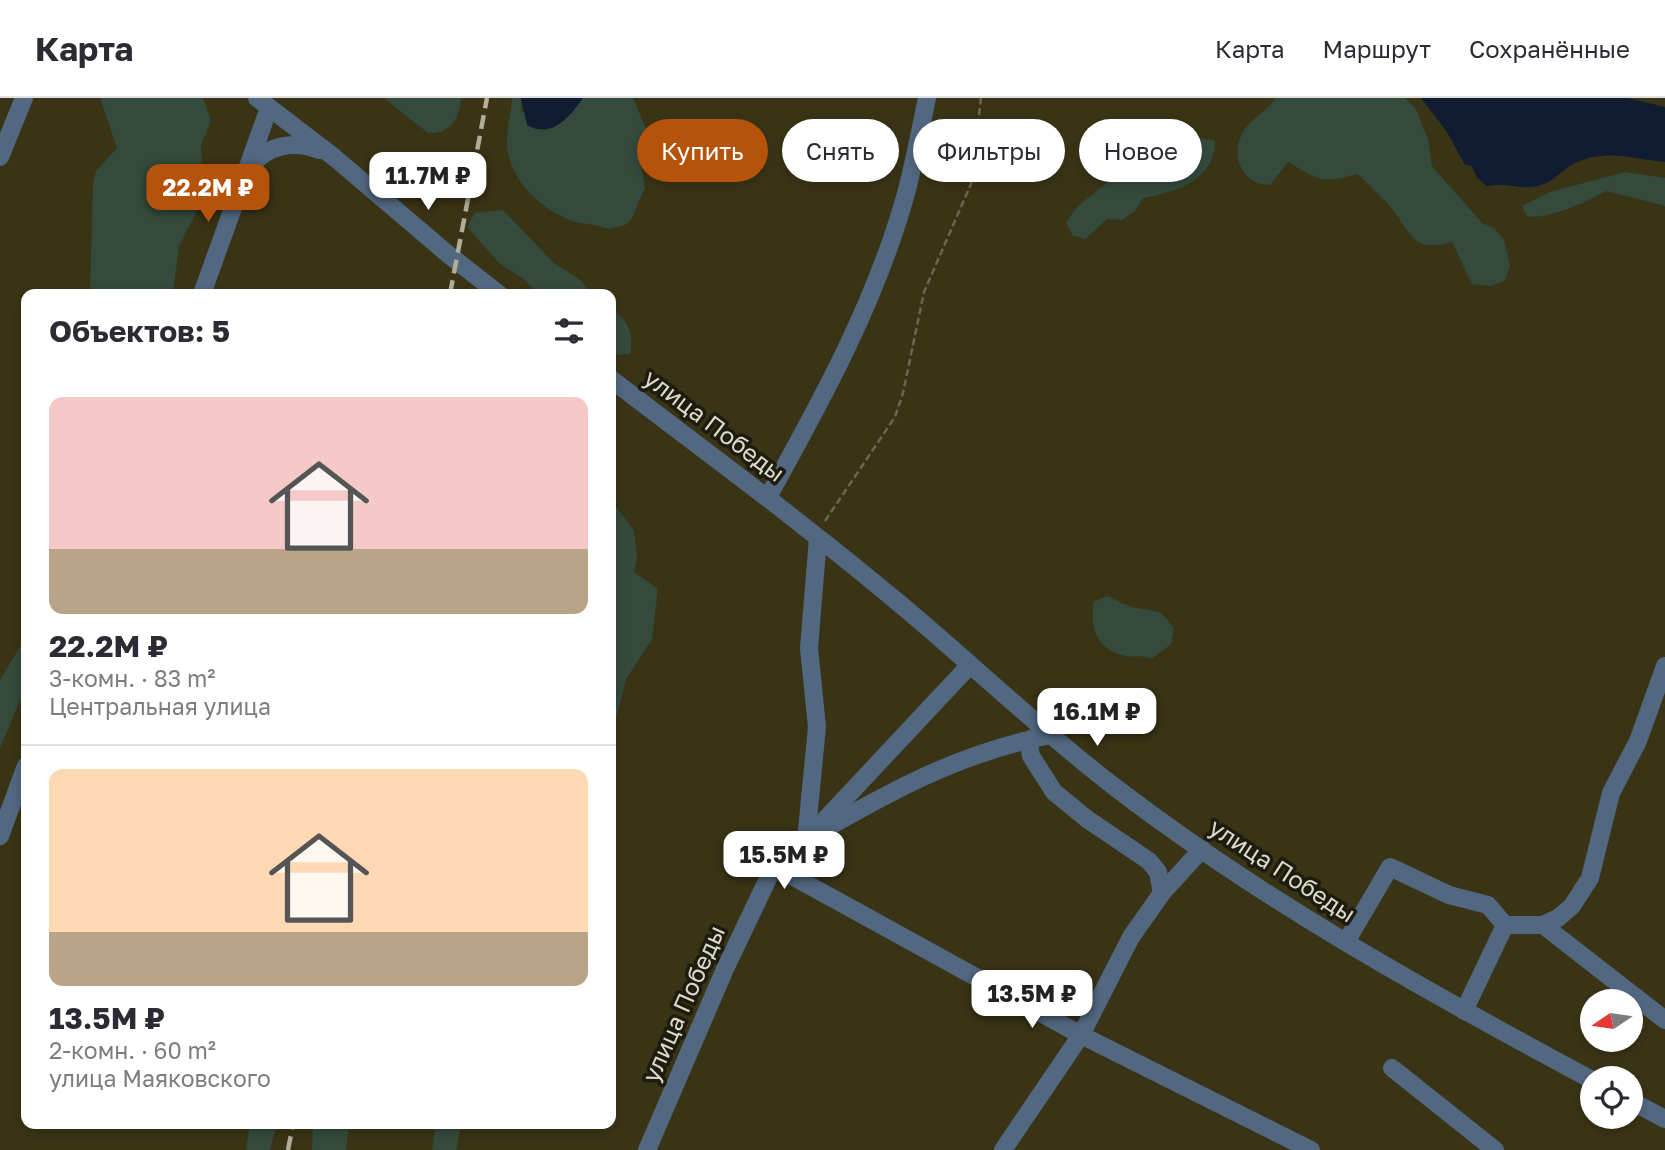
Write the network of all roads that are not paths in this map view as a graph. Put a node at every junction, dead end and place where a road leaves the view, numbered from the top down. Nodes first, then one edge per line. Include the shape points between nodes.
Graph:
1 (24, 98) edge
2 (927, 98) edge
3 (263, 103) edge
4 (0, 157) edge
5 (335, 158) junction
6 (250, 167) junction
7 (204, 289) edge
8 (492, 289) edge
9 (617, 384) edge
10 (768, 496) junction
11 (818, 538) junction
12 (970, 665) junction
13 (1665, 666) edge
14 (1051, 735) junction
15 (1032, 738) junction
16 (21, 779) edge
17 (0, 836) edge
18 (806, 840) junction
19 (1202, 849) junction
20 (774, 866) junction
21 (1163, 893) junction
22 (1543, 925) junction
23 (1505, 926) junction
24 (1346, 942) junction
25 (1464, 1011) junction
26 (1665, 1020) edge
27 (1081, 1035) junction
28 (1392, 1068) dead end
29 (1580, 1074) edge
30 (1643, 1107) edge
31 (1665, 1119) edge
32 (647, 1150) edge
33 (1003, 1150) edge
34 (1311, 1150) edge
35 (1495, 1150) edge

1 - 4 street
2 - 10 street via 908,188 876,281 820,404
3 - 5 street
3 - 6 street
5 - 6 street via 311,147 284,146 266,152
5 - 8 street
6 - 7 street
9 - 10 street, улица Победы
10 - 11 street, улица Победы
11 - 12 street, улица Победы
11 - 18 street via 809,648 817,727
12 - 14 street, улица Победы
12 - 18 street, улица Победы
13 - 22 street via 1638,741 1611,793 1590,878 1572,906
14 - 15 street
14 - 19 street, улица Победы
15 - 18 street via 918,777
15 - 21 street via 1031,756 1054,792 1149,861 1158,872
16 - 17 street
18 - 20 street, улица Победы
19 - 21 street
19 - 24 street, улица Победы via 1274,900
20 - 27 street
20 - 32 street, улица Победы
21 - 27 street via 1131,937
22 - 23 street
22 - 26 street
23 - 24 street via 1488,905 1449,895 1390,867
23 - 25 street
24 - 25 street, улица Победы
25 - 29 street, улица Победы
27 - 33 street
27 - 34 street
28 - 35 street
30 - 31 street

